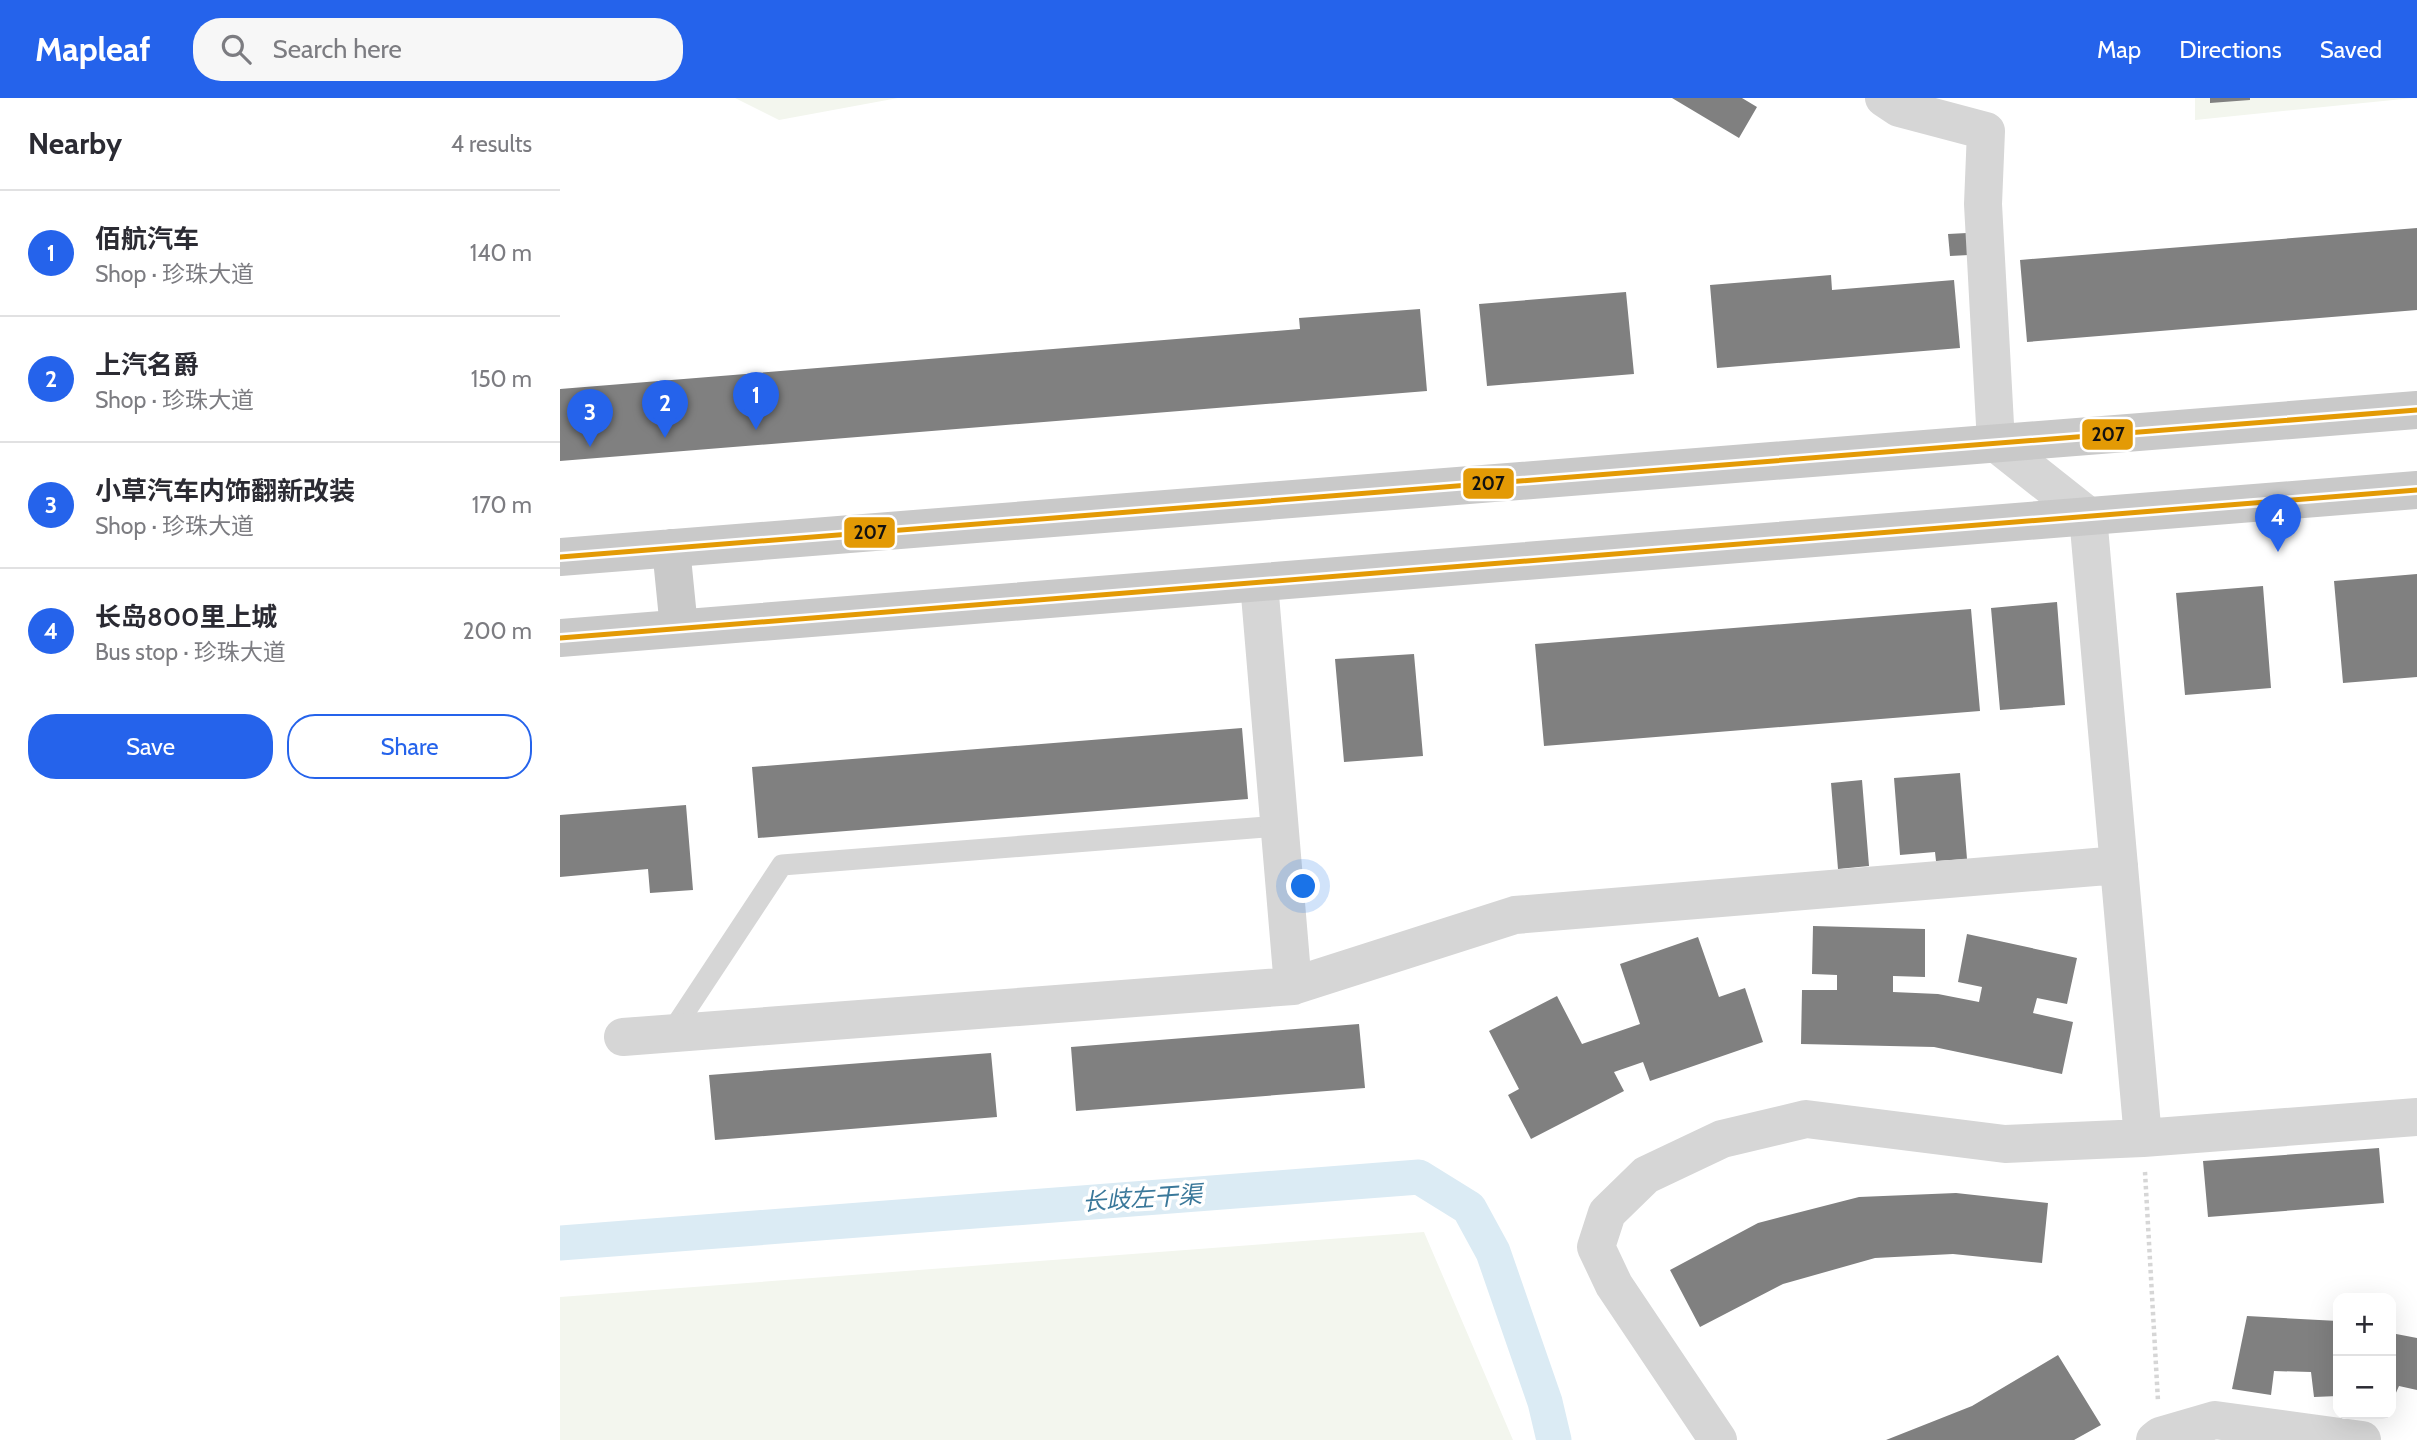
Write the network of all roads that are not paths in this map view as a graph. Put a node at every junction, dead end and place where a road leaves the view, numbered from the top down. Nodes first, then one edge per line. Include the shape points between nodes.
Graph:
1 (1884, 98) edge
2 (2417, 410) edge
3 (1996, 443) junction
4 (2417, 490) edge
5 (2088, 516) junction
6 (671, 548) junction
7 (560, 557) edge
8 (1259, 583) junction
9 (679, 628) junction
10 (560, 638) edge
11 (1279, 826) junction
12 (2119, 865) junction
13 (1293, 986) junction
14 (671, 1033) junction
15 (623, 1037) dead end
16 (2417, 1117) edge
17 (2143, 1138) junction
18 (2158, 1438) edge
19 (1718, 1440) edge
20 (2362, 1440) edge

1 - 3 street via 1899,108 1986,131 1983,204
2 - 3 main road
3 - 5 street
3 - 6 main road
4 - 5 main road
5 - 8 main road
5 - 12 street
6 - 7 main road
6 - 9 main road
8 - 9 main road
8 - 11 street
9 - 10 main road
11 - 13 street
11 - 14 lane via 782,865
12 - 13 street via 1515,915
12 - 17 street
13 - 14 street
14 - 15 street
16 - 17 street
17 - 19 street via 2005,1144 1806,1119 1722,1139 1646,1175 1607,1213 1596,1247 1614,1285
18 - 20 street via 2215,1420

